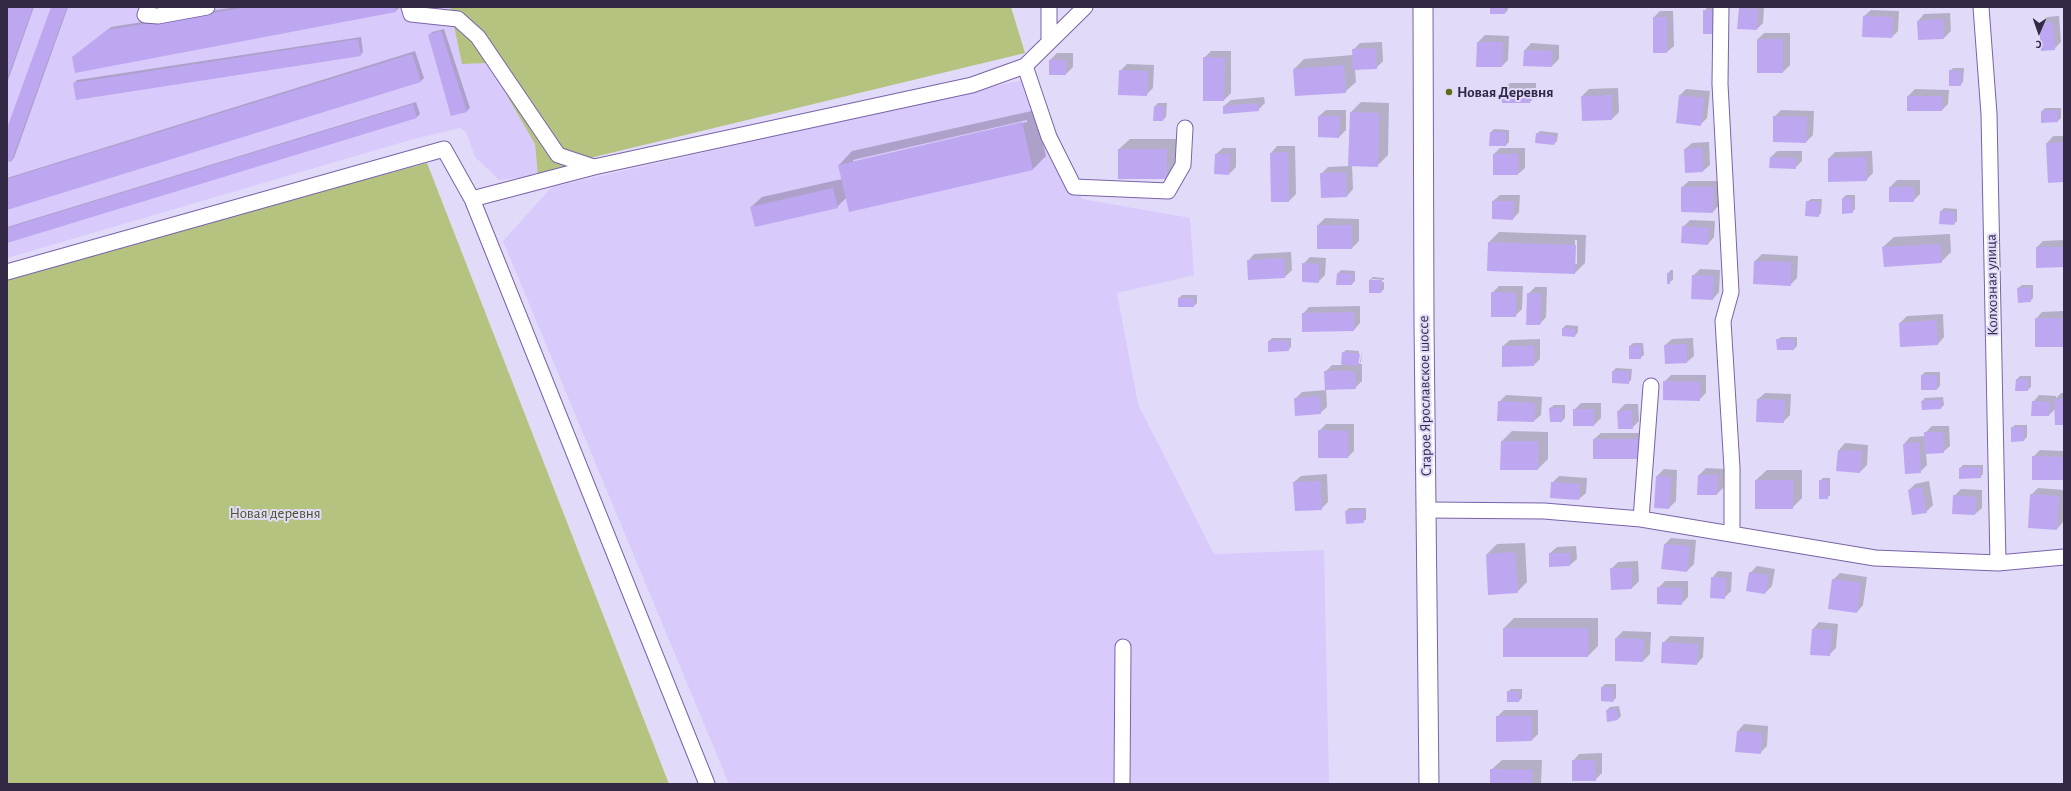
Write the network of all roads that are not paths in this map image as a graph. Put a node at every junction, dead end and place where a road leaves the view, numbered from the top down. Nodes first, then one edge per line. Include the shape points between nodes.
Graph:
1 (148, 7) edge
2 (207, 7) edge
3 (410, 7) edge
4 (1049, 7) edge
5 (1085, 7) edge
6 (1423, 7) edge
7 (1721, 7) edge
8 (1981, 7) edge
9 (1049, 41) junction
10 (1025, 66) junction
11 (1185, 128) dead end
12 (594, 167) junction
13 (472, 198) junction
14 (7, 272) edge
15 (1651, 386) dead end
16 (1427, 510) junction
17 (1642, 519) junction
18 (1732, 533) junction
19 (2064, 557) edge
20 (1998, 563) junction
21 (1123, 647) dead end
22 (707, 784) edge
23 (1122, 784) edge
24 (1429, 784) edge

1 - 2 street via 146,15 158,16
3 - 12 street via 411,14 458,19 478,37 558,155
4 - 9 street
5 - 9 street
6 - 16 main road, Старое Ярославское шоссе
7 - 18 street via 1720,84 1731,292 1723,321 1732,468
8 - 20 street, Колхозная улица via 1989,114
9 - 10 street
10 - 11 street via 1050,137 1074,187 1168,191 1183,165
10 - 12 street via 972,85
12 - 13 street
13 - 14 street via 444,149
13 - 22 street
15 - 17 street
16 - 17 street via 1544,511
16 - 24 main road, Старое Ярославское шоссе
17 - 18 street
18 - 20 street via 1875,558
19 - 20 street
21 - 23 street

